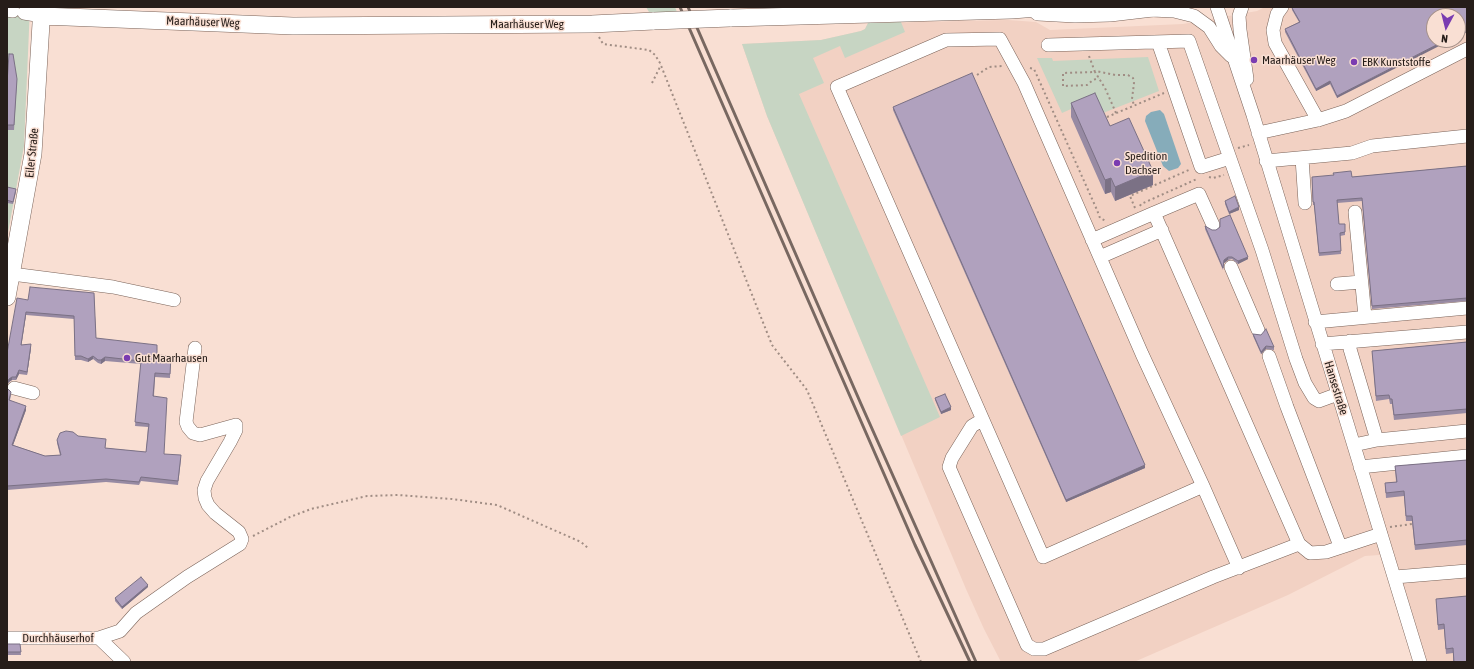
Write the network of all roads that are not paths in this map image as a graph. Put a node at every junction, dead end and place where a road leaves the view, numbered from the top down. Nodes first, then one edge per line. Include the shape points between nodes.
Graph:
1 (1050, 7) edge
2 (1217, 7) edge
3 (1242, 7) edge
4 (1282, 7) edge
5 (1154, 8) edge
6 (1012, 10) junction
7 (15, 11) edge
8 (42, 11) edge
9 (1158, 42) junction
10 (1048, 45) dead end
11 (1467, 49) edge
12 (1234, 59) junction
13 (1253, 115) junction
14 (1318, 120) junction
15 (1258, 133) junction
16 (1467, 136) edge
17 (1230, 158) junction
18 (1302, 158) junction
19 (1266, 161) junction
20 (1305, 202) dead end
21 (1355, 212) dead end
22 (1154, 213) junction
23 (1213, 225) dead end
24 (1162, 230) junction
25 (1092, 240) junction
26 (1100, 257) junction
27 (1231, 267) dead end
28 (12, 274) junction
29 (1361, 282) junction
30 (1337, 284) dead end
31 (7, 297) edge
32 (174, 300) dead end
33 (1467, 308) edge
34 (1365, 317) junction
35 (1315, 322) junction
36 (1258, 330) dead end
37 (1467, 332) edge
38 (1350, 341) junction
39 (1322, 344) junction
40 (195, 348) dead end
41 (1269, 356) dead end
42 (14, 388) dead end
43 (33, 393) dead end
44 (1338, 394) junction
45 (982, 420) junction
46 (1467, 431) edge
47 (1377, 440) junction
48 (1354, 445) junction
49 (1467, 456) edge
50 (1360, 467) junction
51 (1203, 486) junction
52 (1380, 531) junction
53 (1299, 544) junction
54 (1340, 546) junction
55 (1239, 568) junction
56 (1467, 571) edge
57 (1395, 578) junction
58 (7, 638) edge
59 (99, 638) junction
60 (124, 662) edge
61 (1420, 662) edge

1 - 6 main road, Maarhäuser Weg
2 - 12 street, Hansestraße
3 - 13 street, Hansestraße via 1239,16 1240,30
4 - 14 street via 1277,14 1273,30 1275,42
5 - 6 main road, Maarhäuser Weg via 1075,14
5 - 12 street, Hansestraße via 1194,16 1209,27 1221,46
6 - 8 main road, Maarhäuser Weg, bridge via 592,24 293,26
7 - 8 street
8 - 28 main road, Eiler Straße via 33,154
9 - 10 street
9 - 17 street via 1189,41
9 - 17 street via 1174,88 1202,170 1201,168
11 - 14 street via 1346,111
12 - 13 street, Hansestraße
13 - 15 street, Hansestraße
14 - 15 street
15 - 19 street, Hansestraße
16 - 18 street via 1372,146 1352,153
17 - 44 street via 1305,383 1314,398 1319,401
18 - 19 street
18 - 20 street
19 - 35 street, Hansestraße
21 - 29 street
22 - 23 street via 1199,194
22 - 24 street
22 - 25 street
24 - 26 street
24 - 53 street
25 - 26 street
25 - 45 street via 1024,83 1000,39 946,40 837,87
26 - 51 street
27 - 36 street
28 - 31 main road, Eiler Straße
28 - 32 street via 113,287
29 - 30 street
29 - 34 street
33 - 34 street
34 - 35 street
35 - 39 street, Hansestraße
37 - 38 street
38 - 39 street
38 - 47 street via 1350,349
39 - 44 street, Hansestraße
40 - 59 street via 186,422 193,433 200,435 236,425 236,430 206,481 204,490 208,505 239,532 242,539 240,544 136,613 120,631
41 - 54 street
42 - 43 street
44 - 48 street, Hansestraße
45 - 51 street via 1043,557
45 - 55 street via 972,426 949,467 1027,645 1034,649 1044,649
46 - 47 street
47 - 48 street
48 - 50 street, Hansestraße
49 - 50 street
50 - 52 street, Hansestraße
51 - 55 street
52 - 54 street
52 - 57 street, Hansestraße
53 - 54 street via 1310,553 1326,552
53 - 55 street
56 - 57 street
57 - 61 street, Hansestraße
58 - 59 street, Durchhäuserhof
59 - 60 street, Durchhäuserhof

